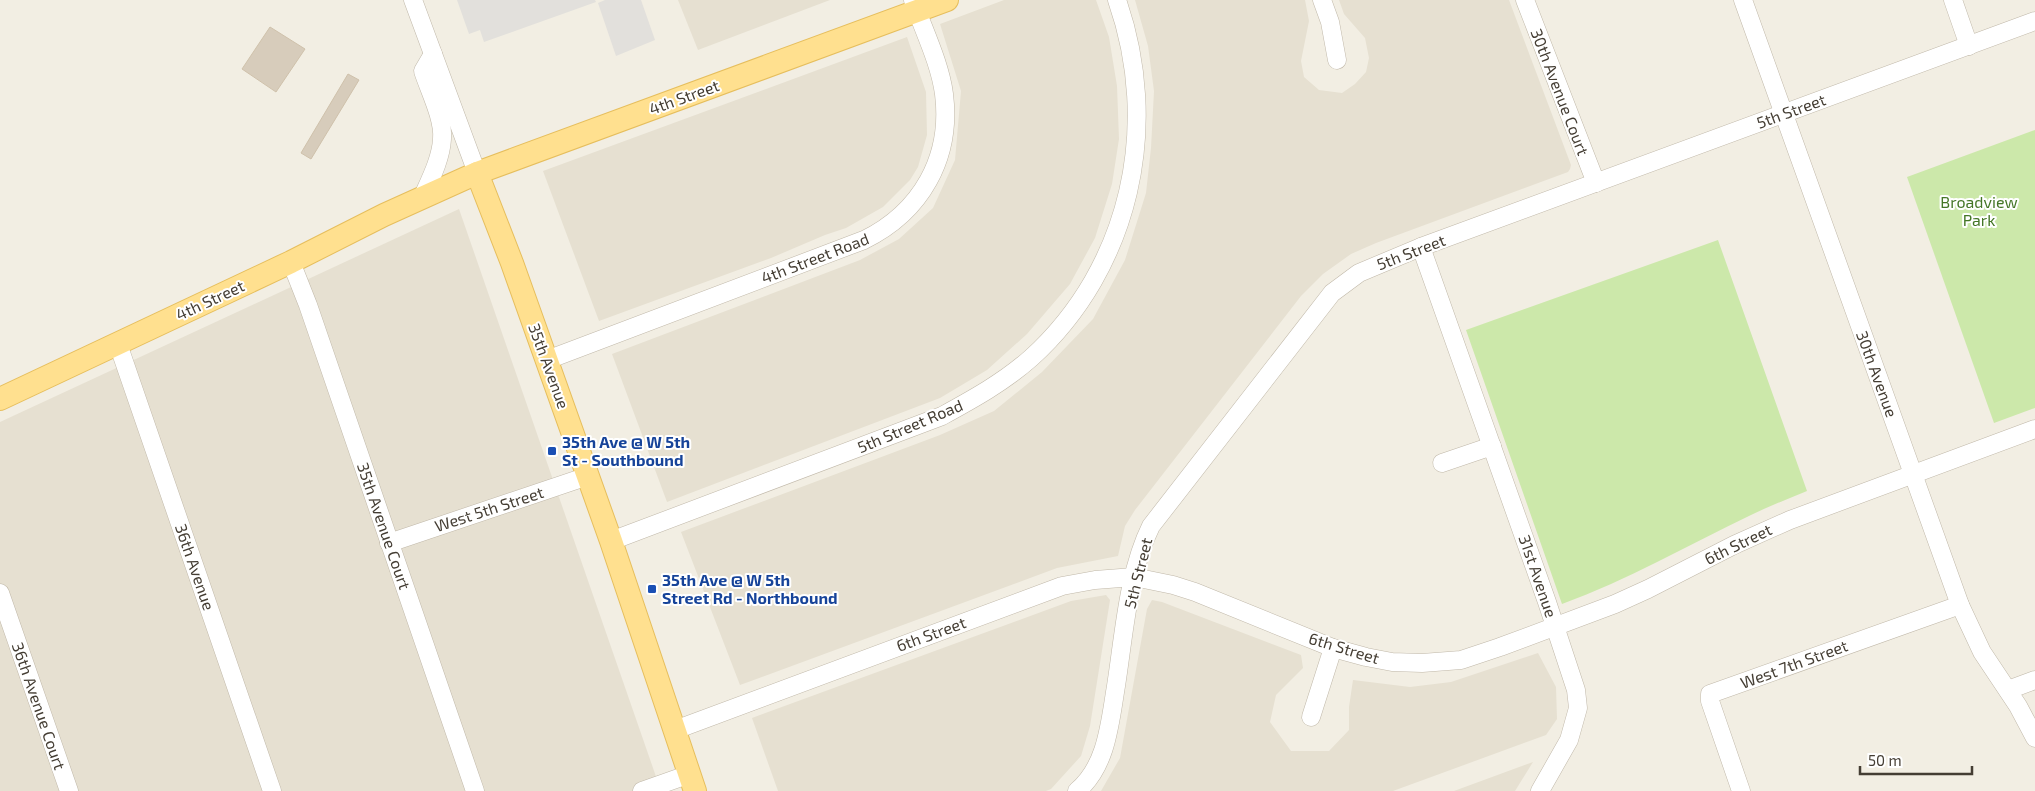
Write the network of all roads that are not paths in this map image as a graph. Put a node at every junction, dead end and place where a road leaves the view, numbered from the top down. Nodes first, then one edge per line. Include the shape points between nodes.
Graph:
1 (413, 0) edge
2 (948, 0) edge
3 (1117, 0) edge
4 (1322, 0) edge
5 (1525, 0) edge
6 (1743, 0) edge
7 (1953, 0) edge
8 (915, 6) edge
9 (2035, 21) edge
10 (1969, 46) junction
11 (433, 54) junction
12 (1337, 60) dead end
13 (1784, 114) junction
14 (476, 173) junction
15 (1596, 183) junction
16 (421, 198) junction
17 (1421, 247) junction
18 (290, 262) junction
19 (118, 344) junction
20 (547, 360) junction
21 (0, 399) edge
22 (2035, 429) edge
23 (1492, 446) junction
24 (1442, 463) dead end
25 (1913, 474) junction
26 (588, 476) junction
27 (611, 541) junction
28 (390, 543) junction
29 (1134, 577) junction
30 (0, 593) edge
31 (1960, 605) junction
32 (1555, 626) junction
33 (1333, 648) junction
34 (2035, 680) edge
35 (2008, 690) junction
36 (1311, 717) dead end
37 (675, 730) junction
38 (2035, 738) edge
39 (693, 783) edge
40 (1739, 784) edge
41 (68, 791) edge
42 (272, 791) edge
43 (475, 791) edge
44 (642, 791) edge
45 (1077, 791) edge
46 (1540, 791) edge

1 - 11 street, 35th Avenue
2 - 8 main road, 4th Street
3 - 27 street, 5th Street Road via 1126,25 1136,81 1136,150 1132,177 1103,265 1080,303 1058,329 1030,358 990,390 942,416
4 - 12 street
5 - 15 street, 30th Avenue Court
6 - 13 street, 30th Avenue
7 - 10 street
8 - 14 main road, 4th Street
8 - 20 street, 4th Street Road via 940,76 945,120 938,160 931,176 902,215 864,240
9 - 10 street, 5th Street
10 - 13 street, 5th Street
11 - 14 street, 35th Avenue
11 - 16 street via 423,71 441,126 442,139 434,171
13 - 15 street, 5th Street
13 - 25 street, 30th Avenue
14 - 16 main road, 4th Street
14 - 20 main road, 35th Avenue
15 - 17 street, 5th Street
16 - 18 main road, 4th Street
17 - 23 street, 31st Avenue
17 - 29 street, 5th Street via 1359,273 1332,293 1150,526
18 - 19 main road, 4th Street
18 - 28 street, 35th Avenue Court via 308,305
19 - 21 main road, 4th Street
19 - 42 street, 36th Avenue
20 - 26 main road, 35th Avenue
22 - 25 street, 6th Street
23 - 24 street
23 - 32 street, 31st Avenue
25 - 31 street, 30th Avenue
25 - 32 street, 6th Street via 1790,520 1734,544 1648,589
26 - 27 main road, 35th Avenue
26 - 28 street, West 5th Street
27 - 37 main road, 35th Avenue
28 - 43 street, 35th Avenue Court
29 - 33 street, 6th Street via 1195,592
29 - 37 street, 6th Street via 1062,586
29 - 45 street, 5th Street via 1107,737 1097,766
30 - 41 street, 36th Avenue Court
31 - 35 street, 30th Avenue via 1982,652
31 - 40 street, West 7th Street via 1710,694
32 - 33 street, 6th Street via 1461,660 1392,662
32 - 46 street, 31st Avenue via 1576,690 1578,708 1569,740
33 - 36 street
34 - 35 street
35 - 38 street, 30th Avenue
37 - 39 main road, 35th Avenue
39 - 44 street

